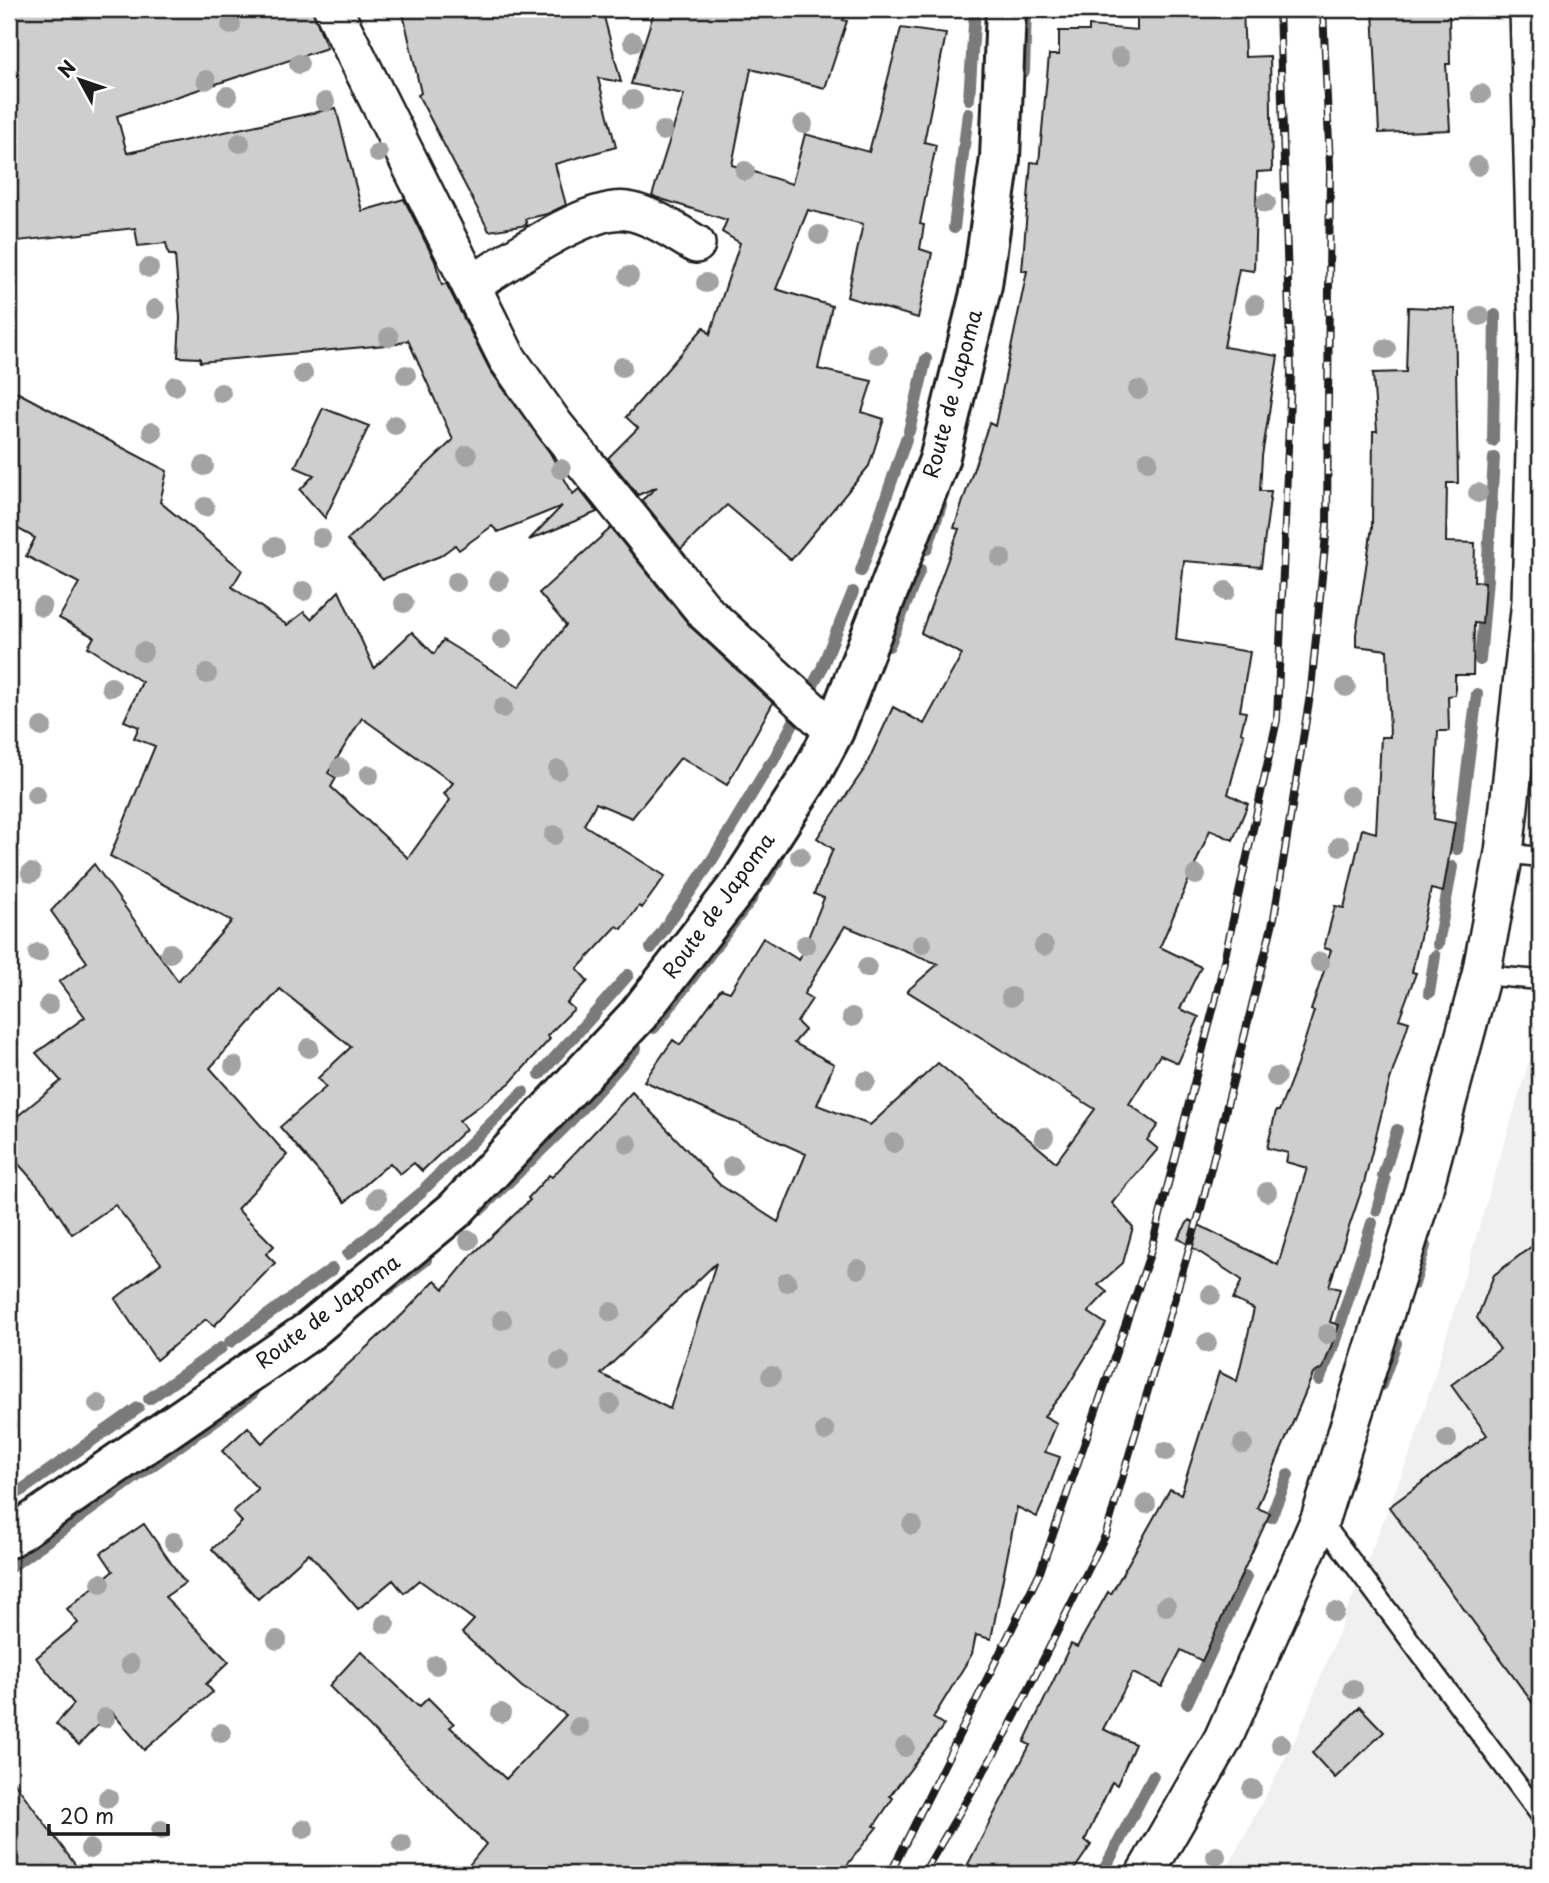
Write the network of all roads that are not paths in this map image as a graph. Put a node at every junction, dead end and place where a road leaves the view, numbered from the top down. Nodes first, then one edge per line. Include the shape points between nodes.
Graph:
1 (334, 9) edge
2 (1006, 9) edge
3 (1529, 9) edge
4 (696, 244) dead end
5 (471, 285) junction
6 (834, 731) junction
7 (1504, 853) junction
8 (1540, 857) edge
9 (1480, 975) junction
10 (1540, 980) edge
11 (1320, 1519) junction
12 (9, 1538) edge
13 (1540, 1815) edge
14 (1145, 1874) edge

1 - 5 street
2 - 6 main road, Route de Japoma via 1000,158 982,285 939,460
3 - 7 street via 1538,339 1531,601
4 - 5 street via 659,222 627,211 603,213 562,230
5 - 6 street via 507,359 662,562 708,614
6 - 12 main road, Route de Japoma via 743,881 638,1015 455,1210 308,1332
7 - 8 lane
7 - 9 street
9 - 10 lane
9 - 11 street via 1423,1192
11 - 13 lane
11 - 14 street via 1223,1739

